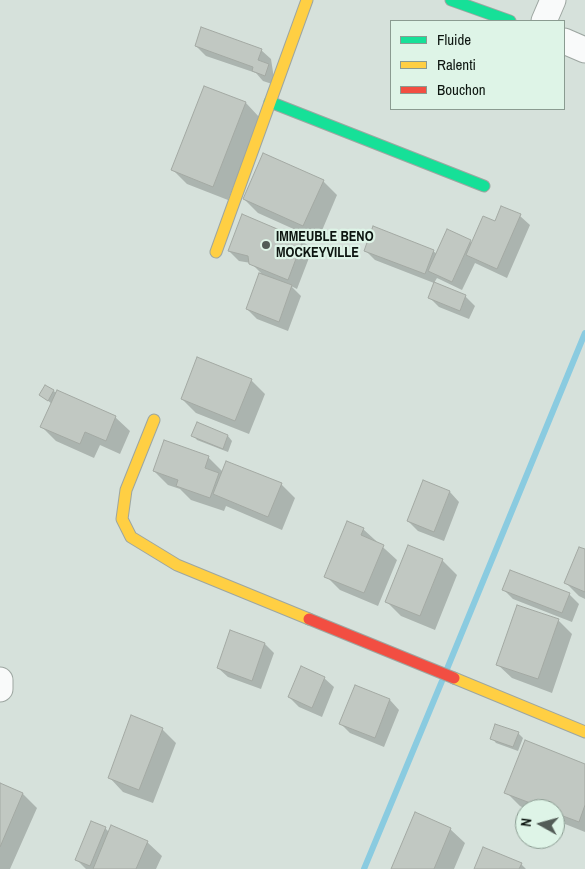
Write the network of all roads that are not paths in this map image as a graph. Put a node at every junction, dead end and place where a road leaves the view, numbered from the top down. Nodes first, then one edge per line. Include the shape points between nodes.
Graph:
1 (307, 0) edge
2 (451, 0) edge
3 (553, 0) edge
4 (507, 20) edge
5 (544, 20) edge
6 (565, 41) edge
7 (585, 50) edge
8 (270, 102) junction
9 (484, 186) dead end
10 (216, 252) dead end
11 (154, 420) dead end
12 (0, 680) edge
13 (0, 689) edge
14 (585, 732) edge

1 - 8 street
2 - 4 street
3 - 5 street
6 - 7 street
8 - 9 street
8 - 10 street
11 - 14 street via 126,490 122,519 131,537 177,565
12 - 13 street

